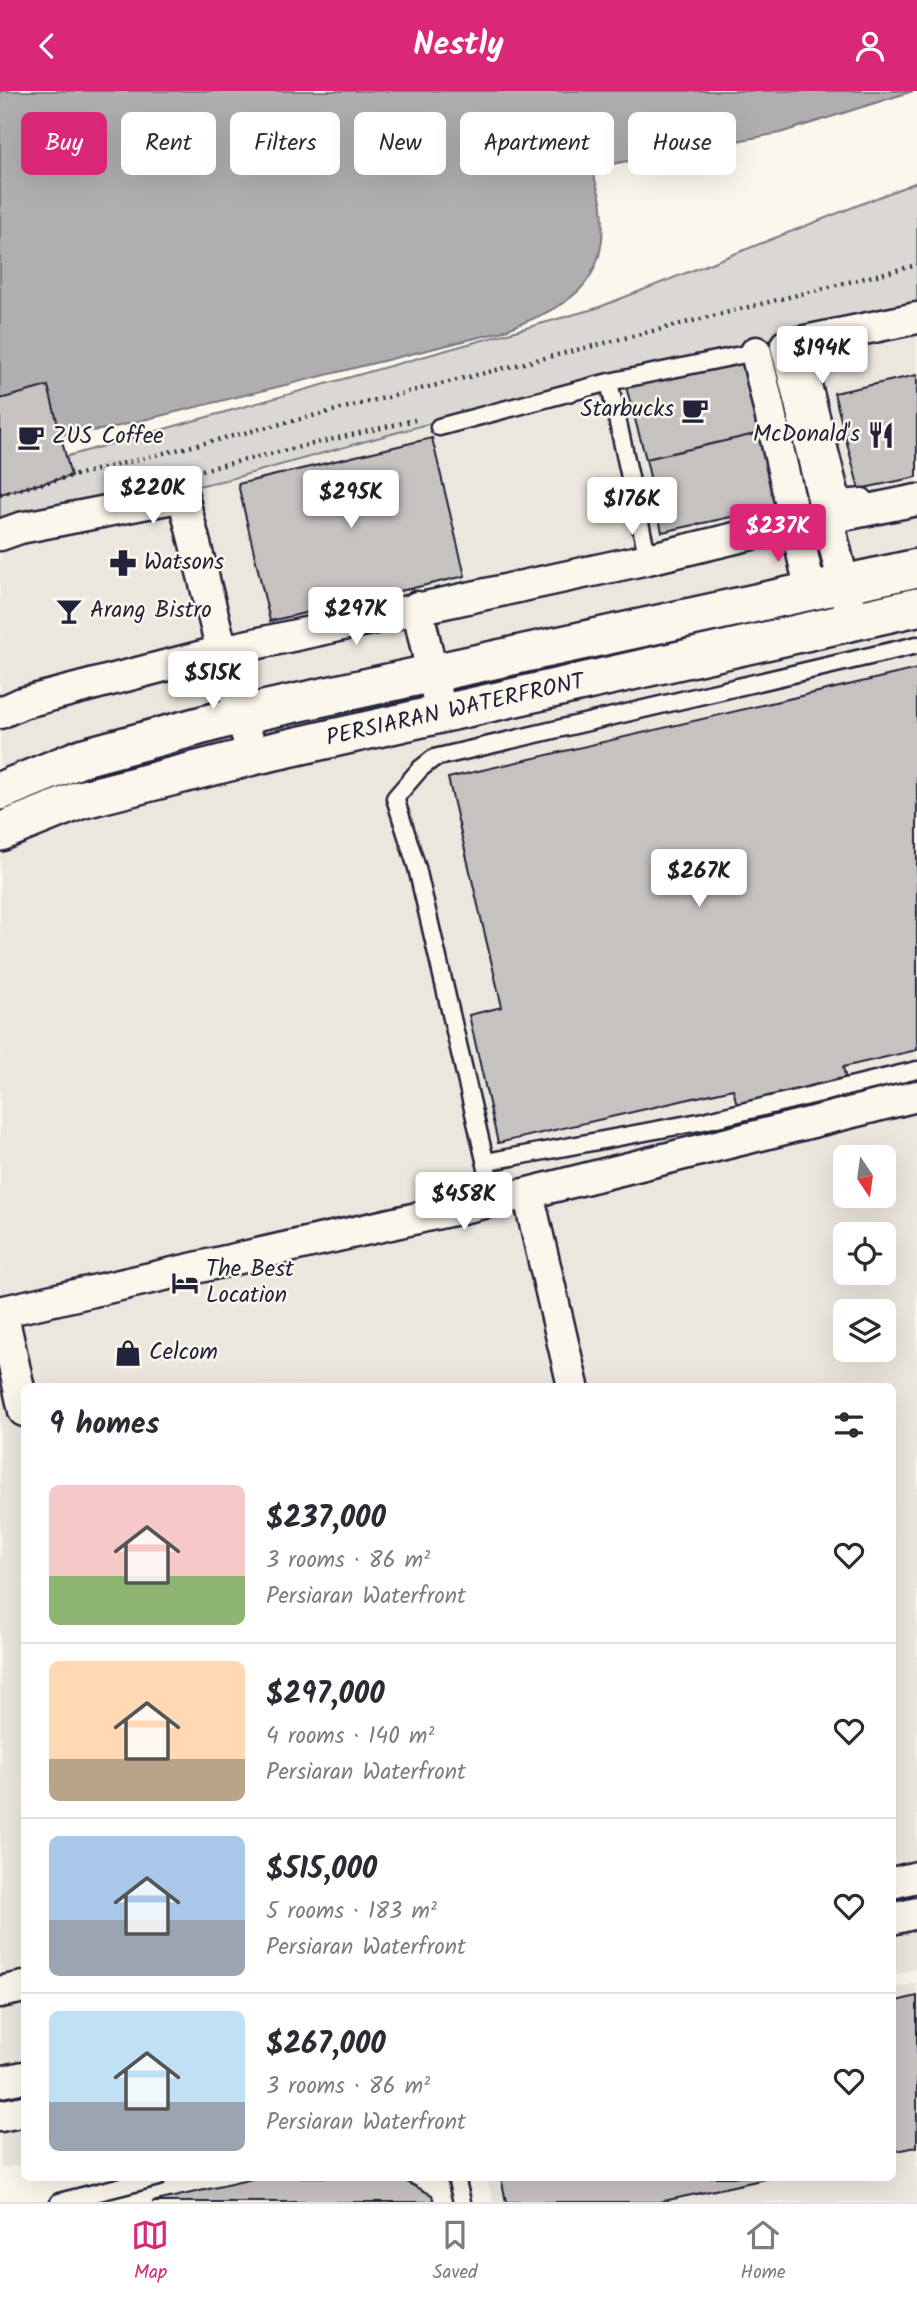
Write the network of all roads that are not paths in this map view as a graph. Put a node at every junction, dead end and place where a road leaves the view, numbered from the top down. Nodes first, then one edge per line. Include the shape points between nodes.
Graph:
1 (917, 318) edge
2 (794, 343) junction
3 (756, 352) junction
4 (609, 382) junction
5 (439, 427) dead end
6 (917, 485) edge
7 (917, 500) edge
8 (829, 518) junction
9 (794, 524) junction
10 (0, 535) edge
11 (648, 559) junction
12 (917, 568) edge
13 (827, 588) junction
14 (417, 607) junction
15 (917, 607) edge
16 (853, 623) junction
17 (917, 645) edge
18 (222, 651) junction
19 (784, 657) junction
20 (432, 672) junction
21 (442, 712) junction
22 (0, 713) edge
23 (240, 715) junction
24 (253, 756) junction
25 (0, 791) edge
26 (0, 832) edge
27 (917, 1070) edge
28 (917, 1096) edge
29 (486, 1162) junction
30 (528, 1193) junction
31 (494, 1199) junction
32 (1, 1309) edge
33 (572, 1383) edge
34 (21, 1398) edge
35 (917, 1877) edge
36 (896, 1882) edge
37 (917, 1913) edge
38 (896, 1918) edge
39 (21, 1988) edge
40 (0, 1992) edge
41 (21, 2078) edge
42 (0, 2083) edge
43 (21, 2112) edge
44 (0, 2116) edge
45 (142, 2181) edge
46 (457, 2181) edge
47 (59, 2202) edge
48 (462, 2202) edge

1 - 2 street
2 - 3 lane
2 - 6 lane via 842,499
2 - 8 street
3 - 4 lane
3 - 9 street
4 - 5 lane
4 - 11 lane
7 - 8 street
8 - 13 street
9 - 11 street
9 - 13 street
10 - 18 street via 183,496
11 - 14 street
12 - 13 street, PERSIARAN WATERFRONT
13 - 16 street
13 - 20 street, PERSIARAN WATERFRONT
14 - 18 street
14 - 20 street
15 - 16 street, PERSIARAN WATERFRONT
16 - 19 street, PERSIARAN WATERFRONT
17 - 19 lane
18 - 22 street via 22,703
18 - 23 street
19 - 21 street, PERSIARAN WATERFRONT
19 - 29 lane via 435,758 395,798 417,868
20 - 21 street
20 - 23 street, PERSIARAN WATERFRONT
21 - 24 street, PERSIARAN WATERFRONT
23 - 24 street
23 - 25 street, PERSIARAN WATERFRONT via 84,757
24 - 26 street, PERSIARAN WATERFRONT via 79,800
27 - 29 lane via 704,1122
28 - 30 street
29 - 31 lane
30 - 31 street
30 - 33 street
31 - 32 street
32 - 34 street
35 - 36 street
37 - 38 street
39 - 40 street
41 - 42 street
43 - 44 street
45 - 47 lane
46 - 48 lane

